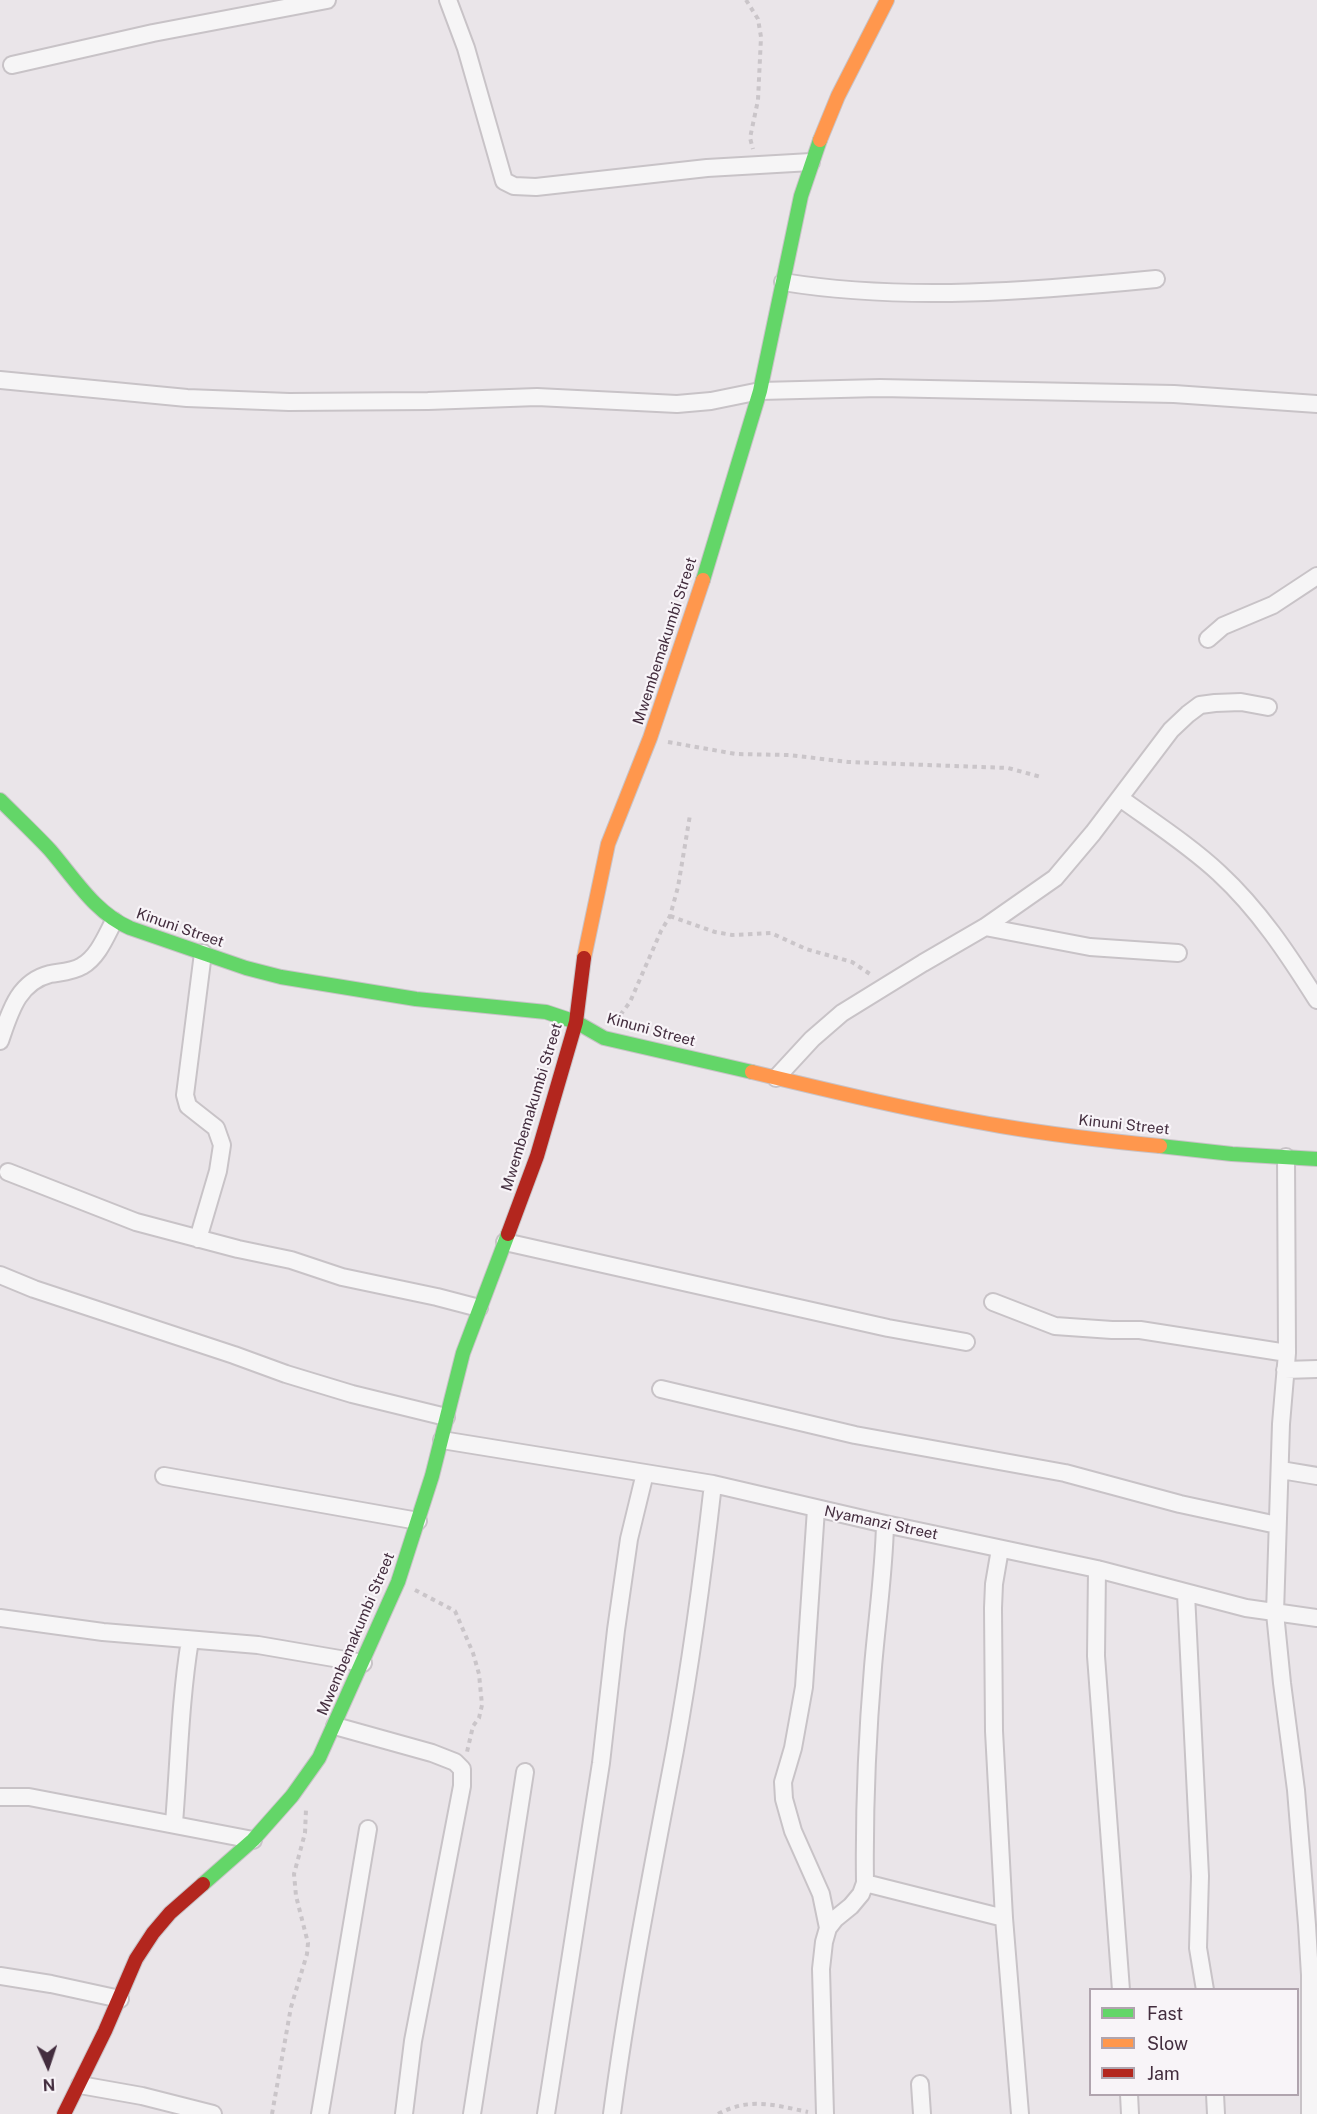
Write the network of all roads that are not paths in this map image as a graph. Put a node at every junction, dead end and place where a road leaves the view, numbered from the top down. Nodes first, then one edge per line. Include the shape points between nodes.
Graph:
1 (326, 0) edge
2 (448, 0) edge
3 (887, 0) edge
4 (239, 7) edge
5 (12, 65) dead end
6 (811, 162) junction
7 (1156, 279) dead end
8 (783, 282) junction
9 (0, 380) edge
10 (760, 391) junction
11 (1317, 404) edge
12 (1317, 576) edge
13 (1208, 639) dead end
14 (1268, 707) dead end
15 (1120, 798) junction
16 (0, 800) edge
17 (114, 921) junction
18 (985, 927) junction
19 (204, 953) junction
20 (1178, 953) dead end
21 (1317, 1000) edge
22 (576, 1022) junction
23 (0, 1041) edge
24 (776, 1078) junction
25 (1286, 1157) junction
26 (1317, 1159) edge
27 (8, 1172) dead end
28 (198, 1239) junction
29 (505, 1242) junction
30 (0, 1275) edge
31 (993, 1302) dead end
32 (478, 1308) junction
33 (966, 1342) dead end
34 (1286, 1362) junction
35 (1317, 1369) edge
36 (661, 1389) dead end
37 (447, 1417) junction
38 (442, 1440) junction
39 (1281, 1470) junction
40 (645, 1473) junction
41 (164, 1476) dead end
42 (1317, 1476) edge
43 (713, 1484) junction
44 (816, 1509) junction
45 (418, 1521) junction
46 (885, 1524) junction
47 (1277, 1525) junction
48 (1000, 1549) junction
49 (1096, 1569) junction
50 (1186, 1594) junction
51 (1275, 1613) junction
52 (0, 1618) edge
53 (1317, 1618) edge
54 (190, 1640) junction
55 (363, 1663) junction
56 (335, 1726) junction
57 (525, 1772) dead end
58 (0, 1797) edge
59 (174, 1823) junction
60 (369, 1829) dead end
61 (253, 1840) junction
62 (865, 1883) junction
63 (1004, 1918) junction
64 (828, 1928) junction
65 (0, 1976) edge
66 (1121, 1988) edge
67 (1205, 1988) edge
68 (120, 1999) junction
69 (920, 2084) dead end
70 (80, 2085) junction
71 (1129, 2096) edge
72 (1215, 2096) edge
73 (817, 2113) edge
74 (64, 2114) edge
75 (213, 2114) edge
76 (320, 2114) edge
77 (404, 2114) edge
78 (472, 2114) edge
79 (546, 2114) edge
80 (612, 2114) edge
81 (922, 2114) edge
82 (1020, 2114) edge
83 (1130, 2114) edge
84 (1216, 2114) edge
85 (1311, 2114) edge

1 - 4 street
2 - 6 street via 466,48 504,181 514,186
3 - 6 street, Mwembemakumbi Street via 838,96
4 - 5 street
6 - 8 street, Mwembemakumbi Street
7 - 8 street via 999,292 899,291
8 - 10 street, Mwembemakumbi Street
9 - 10 street via 187,398 289,402 537,397 676,404
10 - 11 street via 880,388 1174,394
10 - 22 street, Mwembemakumbi Street via 722,521 650,738 608,844 586,941
12 - 13 street via 1274,604 1223,626
14 - 15 street via 1241,702 1200,705 1171,730
15 - 18 street via 1055,878
15 - 21 street via 1219,873 1274,933
16 - 17 street, Kinuni Street
17 - 19 street, Kinuni Street
17 - 23 street via 96,954 82,966 28,984 18,997
18 - 20 street via 1090,948
18 - 24 street via 842,1013
19 - 22 street, Kinuni Street via 246,968 321,985 546,1012
19 - 28 street via 185,1095 188,1106 216,1128 222,1145
22 - 24 street, Kinuni Street via 604,1038
22 - 29 street, Mwembemakumbi Street via 546,1129
24 - 25 street, Kinuni Street via 999,1126
25 - 26 street, Kinuni Street
25 - 34 street
27 - 28 street via 136,1222
28 - 32 street
29 - 32 street, Mwembemakumbi Street
29 - 33 street
30 - 37 street via 286,1374
31 - 34 street via 1055,1326 1140,1330
32 - 37 street, Mwembemakumbi Street
34 - 35 street
34 - 39 street
36 - 47 street via 855,1435 1065,1473
37 - 38 street, Mwembemakumbi Street
38 - 40 street, Nyamanzi Street
38 - 45 street, Mwembemakumbi Street
39 - 42 street
39 - 47 street
40 - 43 street, Nyamanzi Street
40 - 79 street via 627,1550 601,1763
41 - 45 street
43 - 44 street, Nyamanzi Street
43 - 80 street via 690,1659 629,1992
44 - 46 street, Nyamanzi Street
44 - 64 street via 804,1687 783,1782 792,1831 821,1894
45 - 55 street, Mwembemakumbi Street via 398,1582
46 - 48 street, Nyamanzi Street
46 - 62 street via 869,1728
47 - 51 street
48 - 49 street, Nyamanzi Street
48 - 63 street via 994,1592 993,1687
49 - 50 street, Nyamanzi Street
49 - 66 street via 1096,1656
50 - 51 street, Nyamanzi Street
50 - 67 street via 1200,1876 1198,1948
51 - 53 street, Nyamanzi Street
51 - 85 street via 1296,1790 1310,1976
52 - 54 street
54 - 55 street via 258,1645
54 - 59 street via 180,1713
55 - 56 street, Mwembemakumbi Street
56 - 61 street, Mwembemakumbi Street via 319,1758 292,1796
56 - 77 street via 432,1753 462,1769 462,1786 413,2041
57 - 78 street
58 - 59 street via 29,1797
59 - 61 street
60 - 76 street
61 - 68 street, Mwembemakumbi Street via 170,1913 153,1933 136,1959
62 - 63 street
62 - 64 street via 861,1894
63 - 82 street
64 - 73 street via 821,1969
65 - 68 street
68 - 70 street, Mwembemakumbi Street
69 - 81 street
70 - 74 street, Mwembemakumbi Street
70 - 75 street
71 - 83 street
72 - 84 street

